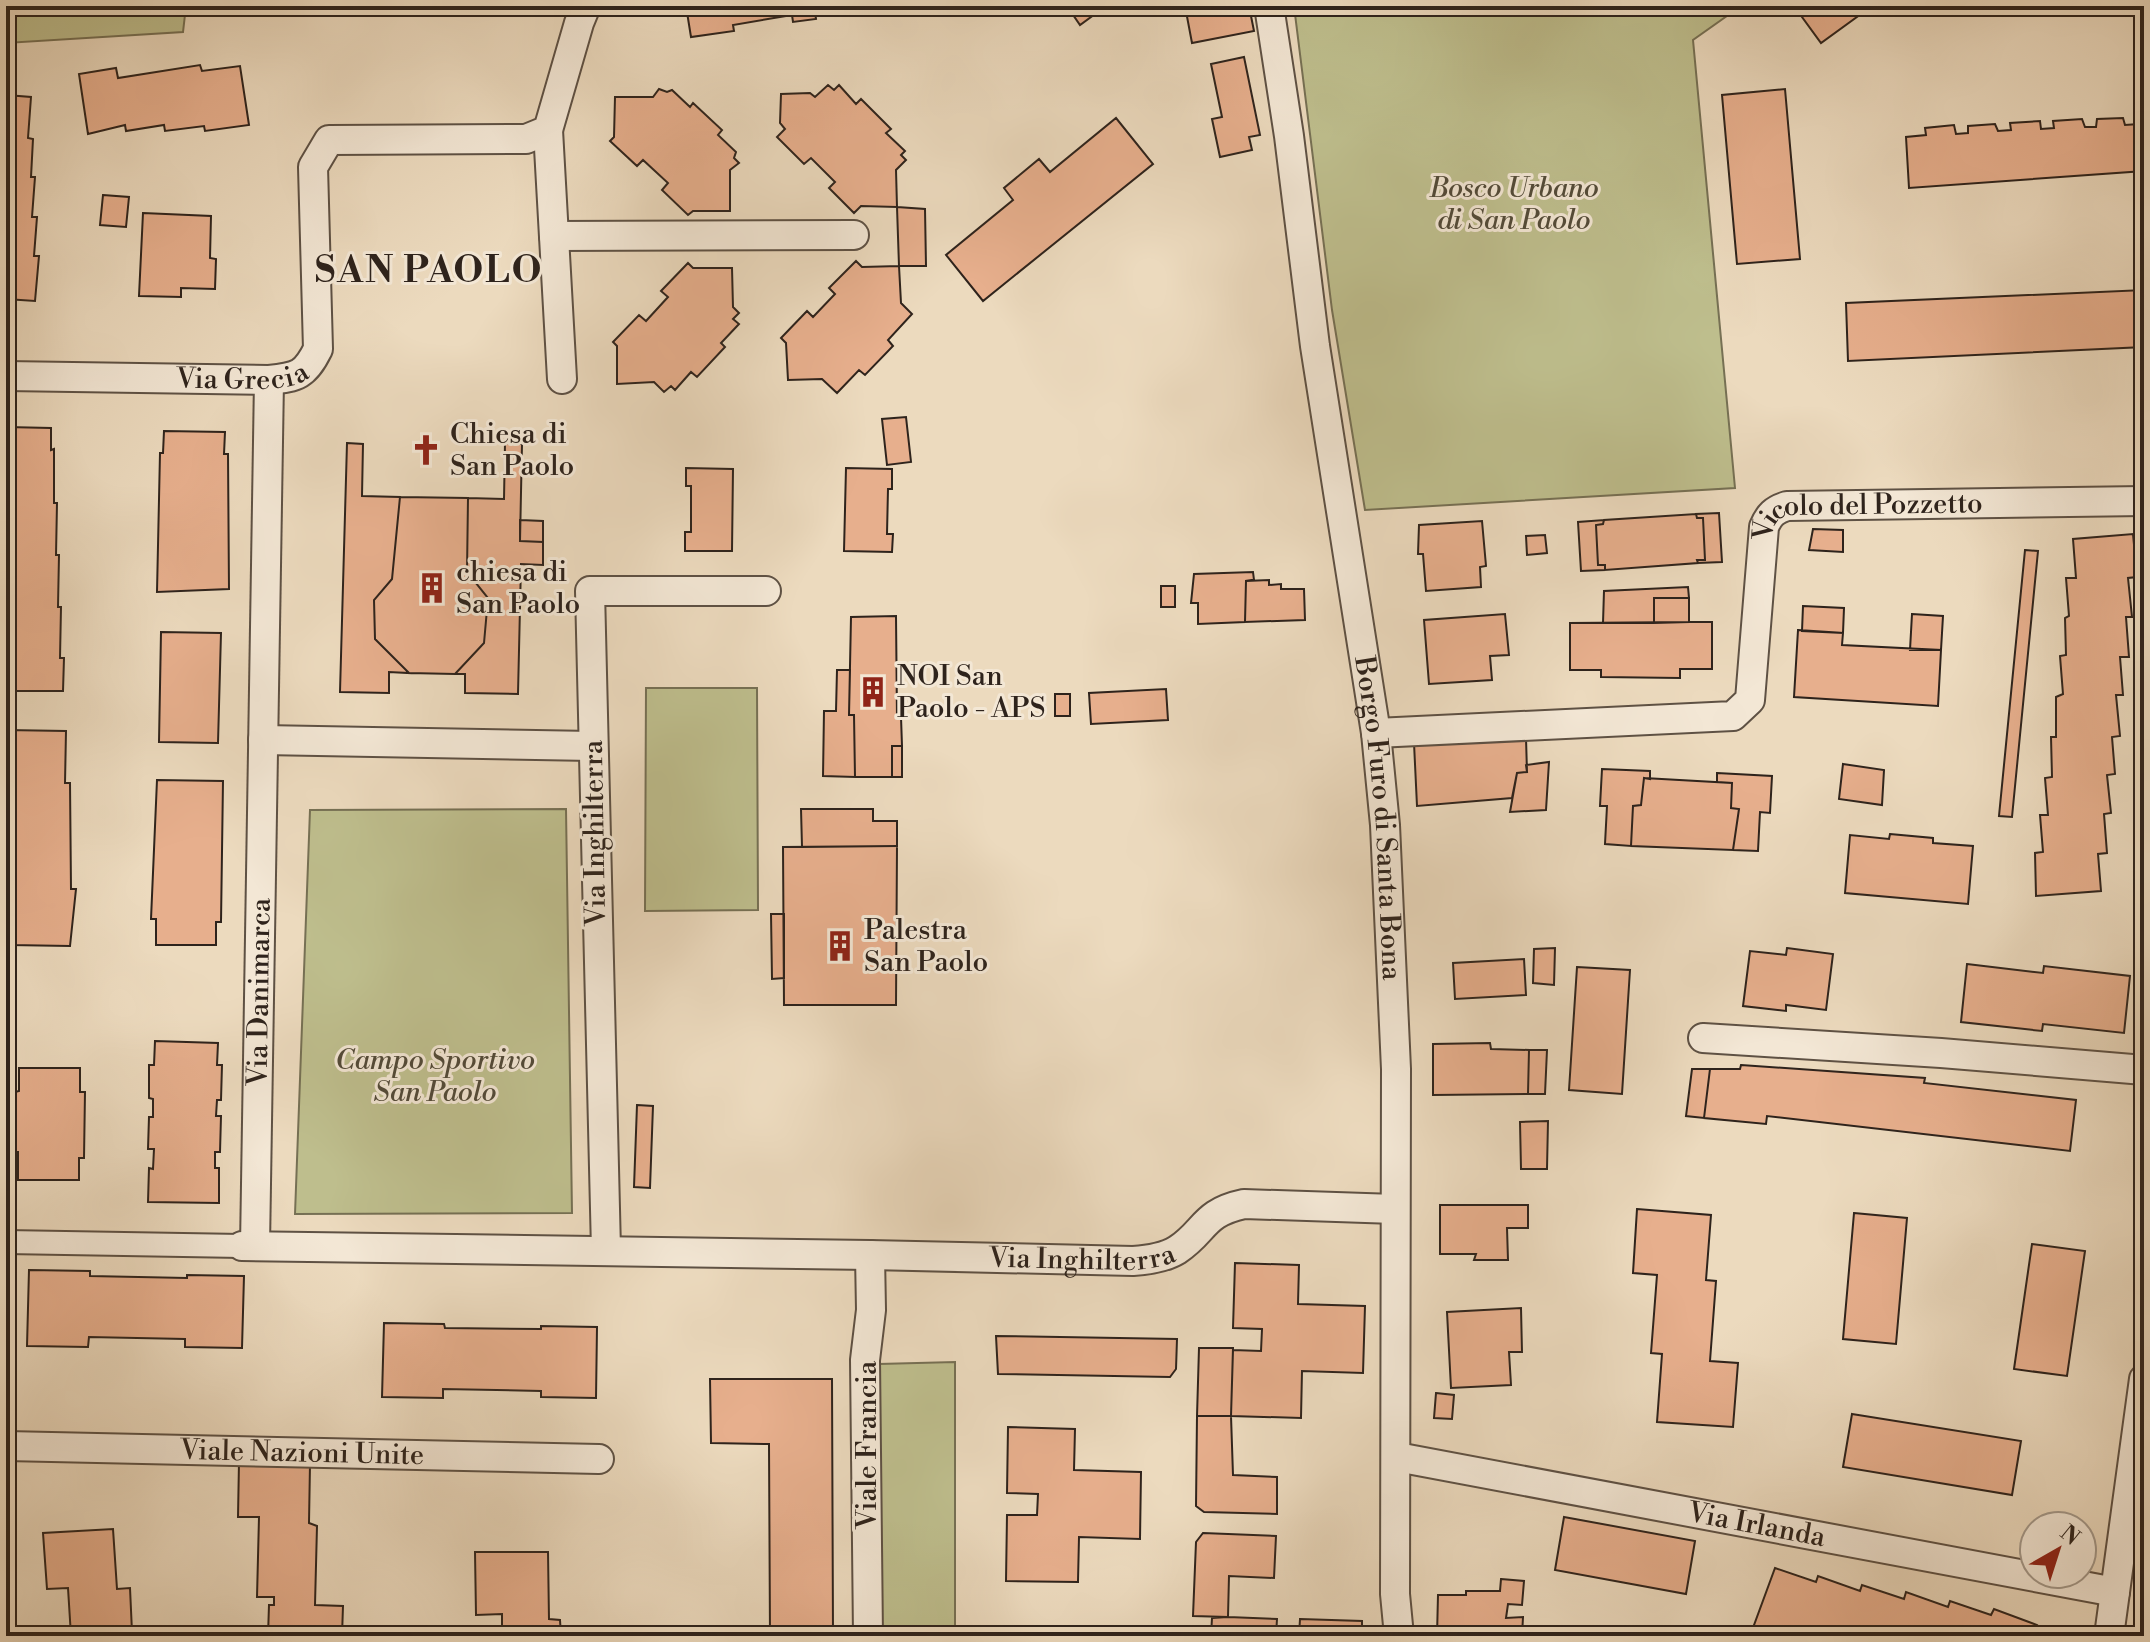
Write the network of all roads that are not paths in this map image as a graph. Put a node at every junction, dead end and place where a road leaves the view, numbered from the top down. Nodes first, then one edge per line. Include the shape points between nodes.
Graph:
1 (586, 6) edge
2 (1269, 6) edge
3 (548, 130) junction
4 (854, 235) dead end
5 (554, 236) junction
6 (6, 376) edge
7 (562, 379) dead end
8 (269, 380) junction
9 (2144, 501) edge
10 (766, 591) dead end
11 (1376, 733) junction
12 (263, 740) junction
13 (592, 746) junction
14 (1703, 1038) dead end
15 (2144, 1070) edge
16 (1395, 1209) junction
17 (6, 1242) edge
18 (249, 1246) junction
19 (606, 1250) junction
20 (870, 1255) junction
21 (2144, 1379) edge
22 (6, 1446) edge
23 (1397, 1457) junction
24 (599, 1459) dead end
25 (2115, 1592) junction
26 (868, 1636) edge
27 (1399, 1636) edge
28 (2109, 1636) edge

1 - 3 street
2 - 11 street, Borgo Furo di Santa Bona
3 - 5 street
3 - 8 street, Via Grecia via 526,139 329,140 313,167 318,349 308,367 290,378
4 - 5 street
5 - 7 street
6 - 8 street, Via Grecia
8 - 12 street, Via Danimarca
9 - 11 street, Vicolo del Pozzetto via 1776,509 1764,527 1752,690 1742,711 1733,716
10 - 13 street, Via Inghilterra via 590,591
11 - 16 street, Borgo Furo di Santa Bona via 1390,906
12 - 13 street
12 - 18 street, Via Danimarca
13 - 19 street, Via Inghilterra
14 - 15 street
16 - 20 street, Via Inghilterra via 1244,1204 1223,1208 1178,1250 1133,1261
16 - 23 street, Borgo Furo di Santa Bona
17 - 18 street, Via Inghilterra
18 - 19 street, Via Inghilterra
19 - 20 street, Via Inghilterra
20 - 26 street, Viale Francia via 865,1360
21 - 25 street
22 - 24 street, Viale Nazioni Unite
23 - 25 street, Via Irlanda
23 - 27 street, Borgo Furo di Santa Bona
25 - 28 street

